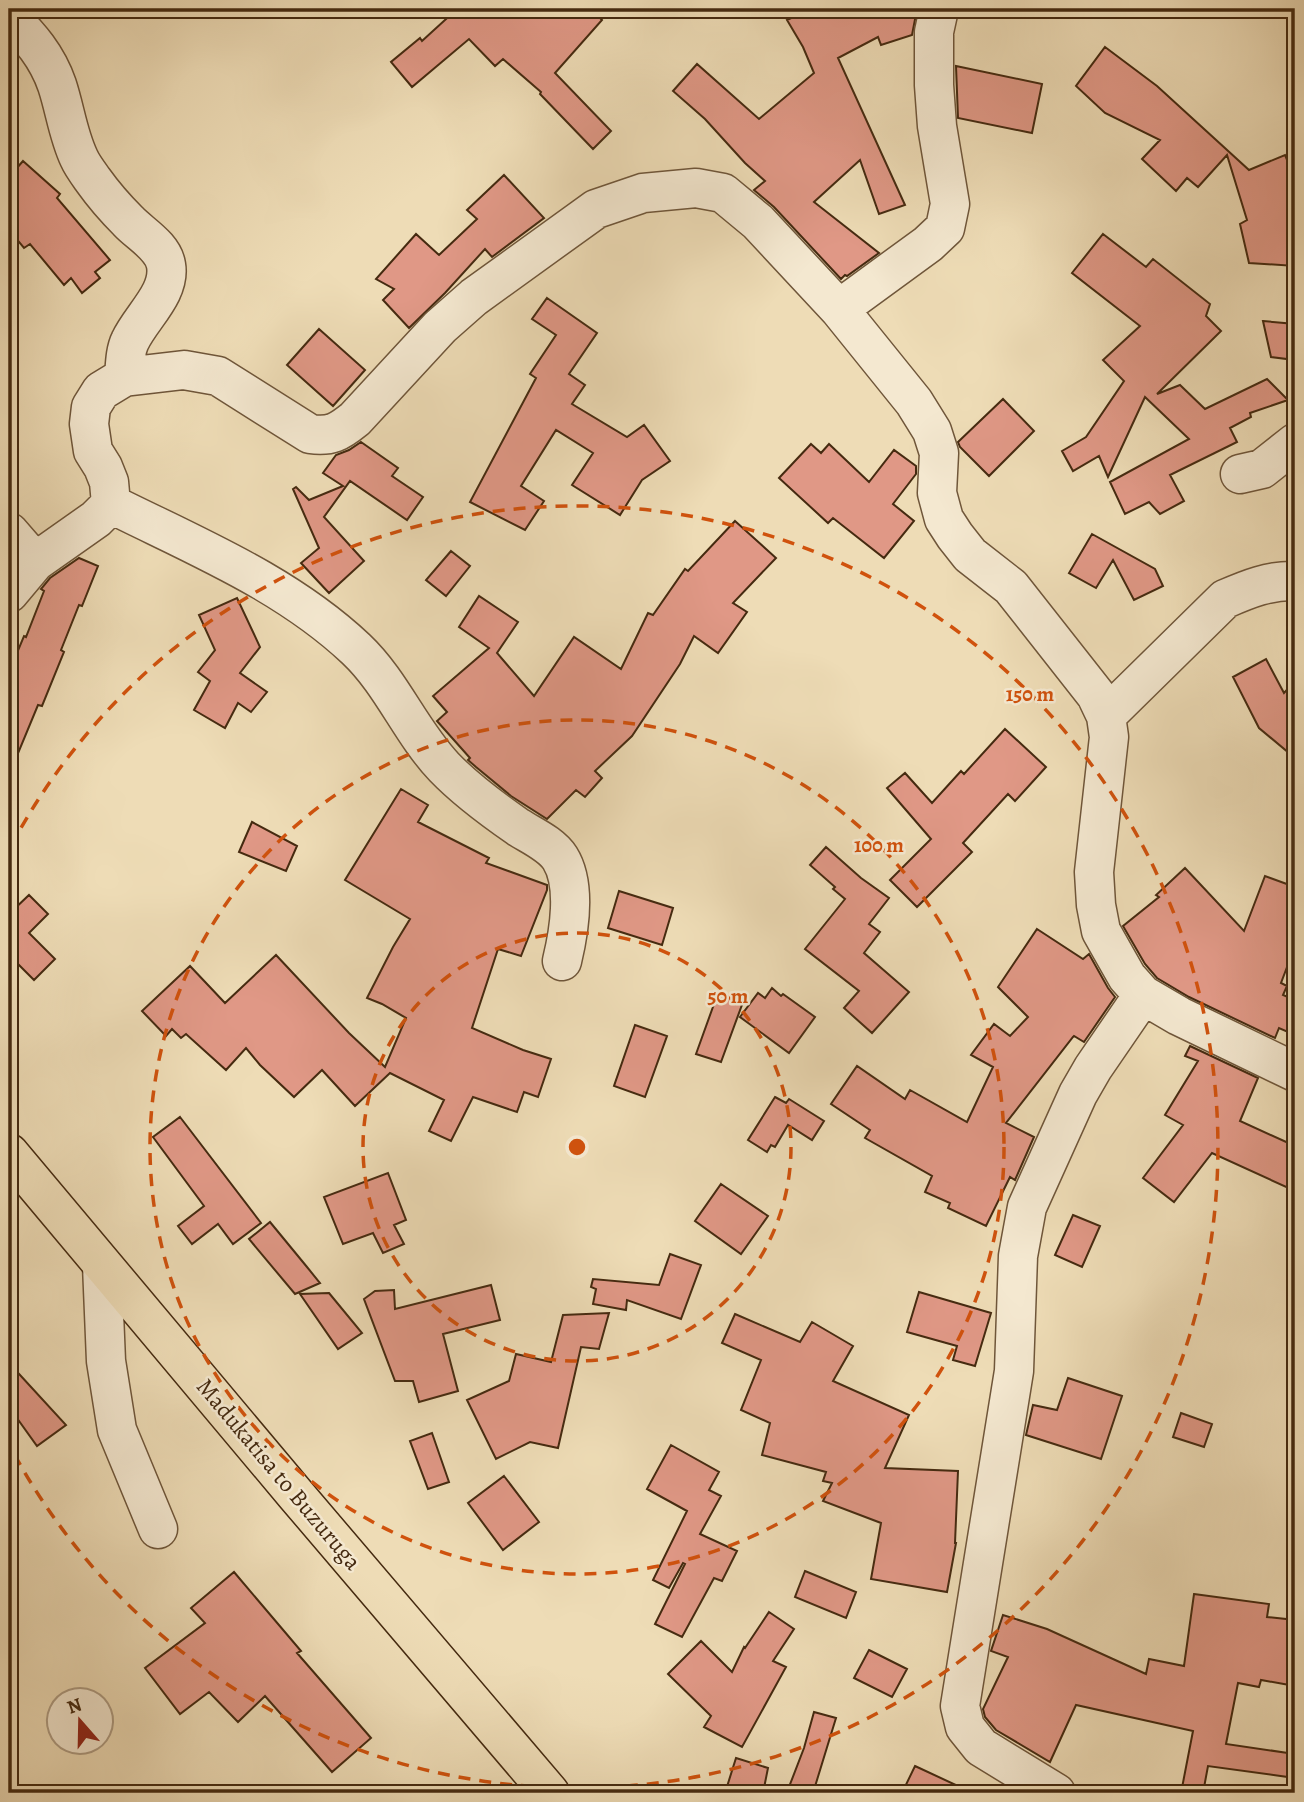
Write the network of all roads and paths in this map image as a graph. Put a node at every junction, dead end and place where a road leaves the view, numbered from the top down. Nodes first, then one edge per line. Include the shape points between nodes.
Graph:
1 (939, 9) edge
2 (9, 16) edge
3 (839, 309) junction
4 (124, 377) junction
5 (1295, 443) edge
6 (1240, 474) dead end
7 (111, 504) junction
8 (9, 532) edge
9 (34, 562) junction
10 (1295, 580) edge
11 (9, 593) edge
12 (1106, 716) junction
13 (562, 961) dead end
14 (1143, 995) junction
15 (1295, 1072) edge
16 (9, 1153) edge
17 (102, 1265) junction
18 (158, 1529) dead end
19 (550, 1793) edge
20 (1056, 1793) edge

1 - 3 street via 934,85 950,204 945,228
2 - 4 street via 47,62 79,158 94,182 162,253 166,264 161,296 129,344
3 - 4 street via 758,222 723,193 696,188 643,193 596,209 474,297 342,430 324,436 310,434 218,376 184,370
3 - 12 street via 932,431 939,453 937,493 944,519 955,536 970,555 1011,587 1096,695
4 - 7 street via 101,391 91,407 89,424 93,450 109,482
5 - 6 street via 1262,469
7 - 9 street
7 - 13 street via 303,605 357,650 443,766 488,806 550,846 560,858 570,879
8 - 9 street
9 - 11 street
10 - 12 street via 1271,582 1225,599
12 - 14 street via 1109,737 1094,872 1096,905 1101,931
14 - 15 street
14 - 20 street via 1078,1094 1027,1207 1018,1256 1014,1371 960,1706 965,1727 981,1747
16 - 17 main road, Madukatisa to Buzuruga
17 - 18 street via 106,1361 117,1430
17 - 19 main road, Madukatisa to Buzuruga

